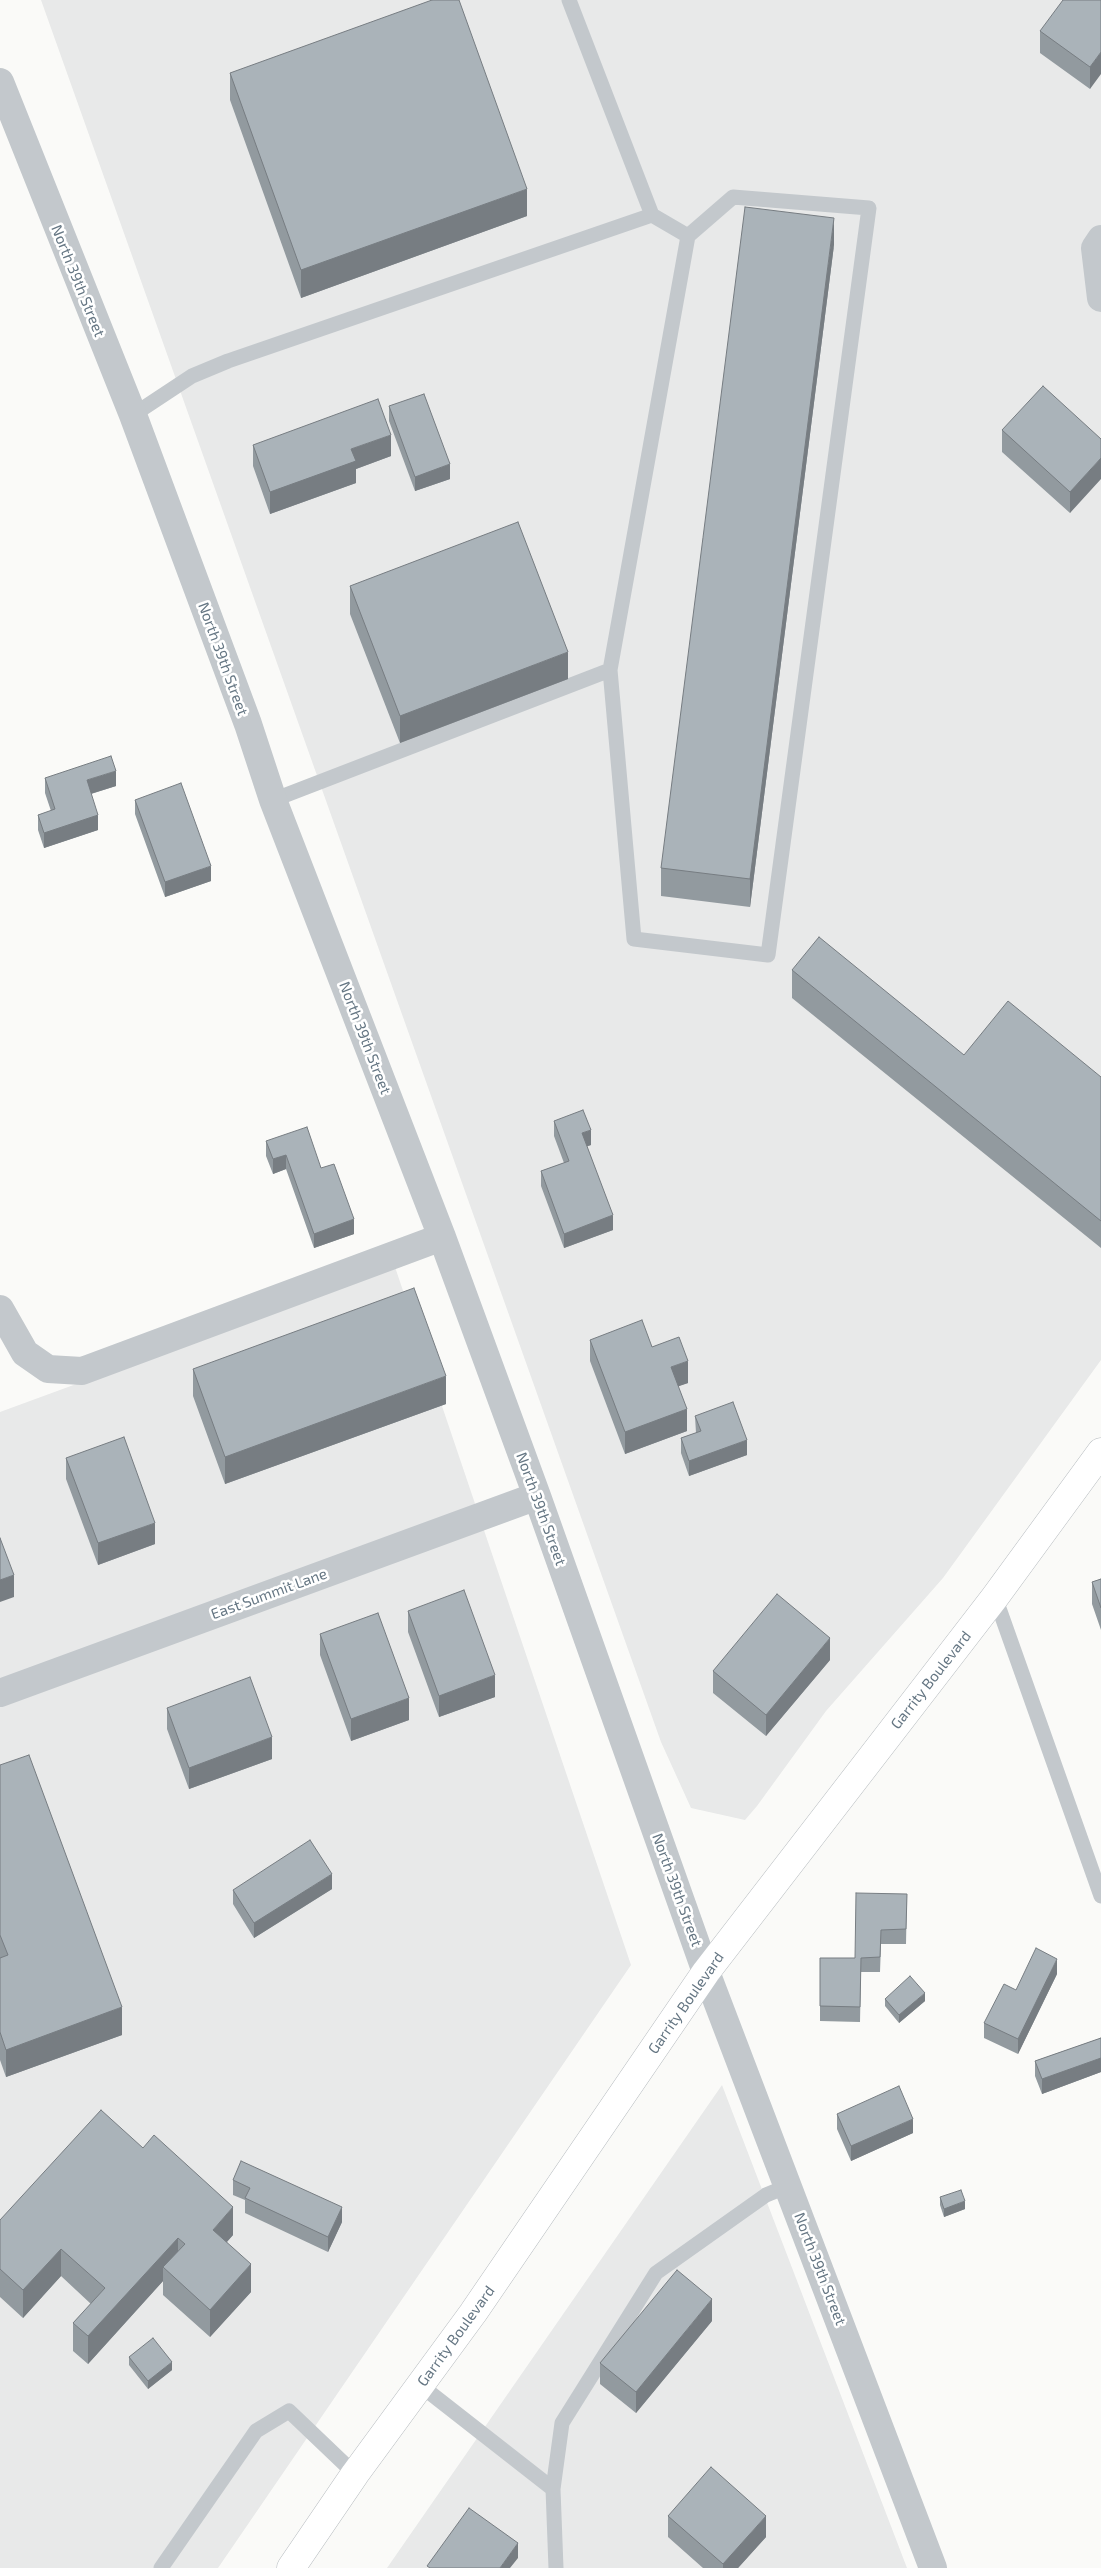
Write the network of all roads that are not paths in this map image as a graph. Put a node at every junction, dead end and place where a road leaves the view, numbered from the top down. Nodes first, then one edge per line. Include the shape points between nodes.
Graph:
1 (569, 0) edge
2 (0, 82) edge
3 (652, 215) junction
4 (688, 236) junction
5 (1101, 239) edge
6 (1101, 298) edge
7 (133, 415) junction
8 (610, 670) junction
9 (273, 800) junction
10 (442, 1237) junction
11 (0, 1309) edge
12 (1101, 1452) edge
13 (537, 1496) junction
14 (995, 1597) junction
15 (0, 1692) edge
16 (1101, 1896) edge
17 (706, 1972) junction
18 (788, 2186) junction
19 (420, 2385) junction
20 (355, 2474) junction
21 (553, 2489) junction
22 (161, 2568) edge
23 (291, 2568) edge
24 (556, 2568) edge
25 (933, 2568) edge

1 - 3 lane
2 - 7 street, North 39th Street
3 - 4 lane
3 - 7 lane via 228,361 192,376
4 - 8 lane
4 - 8 lane via 733,197 869,208 768,956 634,939
5 - 6 street via 1095,248
7 - 9 street, North 39th Street
8 - 9 lane
9 - 10 street, North 39th Street
10 - 11 street via 82,1371 48,1369 25,1353
10 - 13 street, North 39th Street
12 - 14 main road, Garrity Boulevard
13 - 15 street, East Summit Lane
13 - 17 street, North 39th Street
14 - 16 lane
14 - 17 main road, Garrity Boulevard
17 - 18 street, North 39th Street
17 - 19 main road, Garrity Boulevard via 473,2313
18 - 21 lane via 766,2195 656,2273 562,2423
18 - 25 street, North 39th Street
19 - 20 main road, Garrity Boulevard
19 - 21 lane
20 - 22 lane via 289,2411 256,2431
20 - 23 main road, Garrity Boulevard
21 - 24 lane

